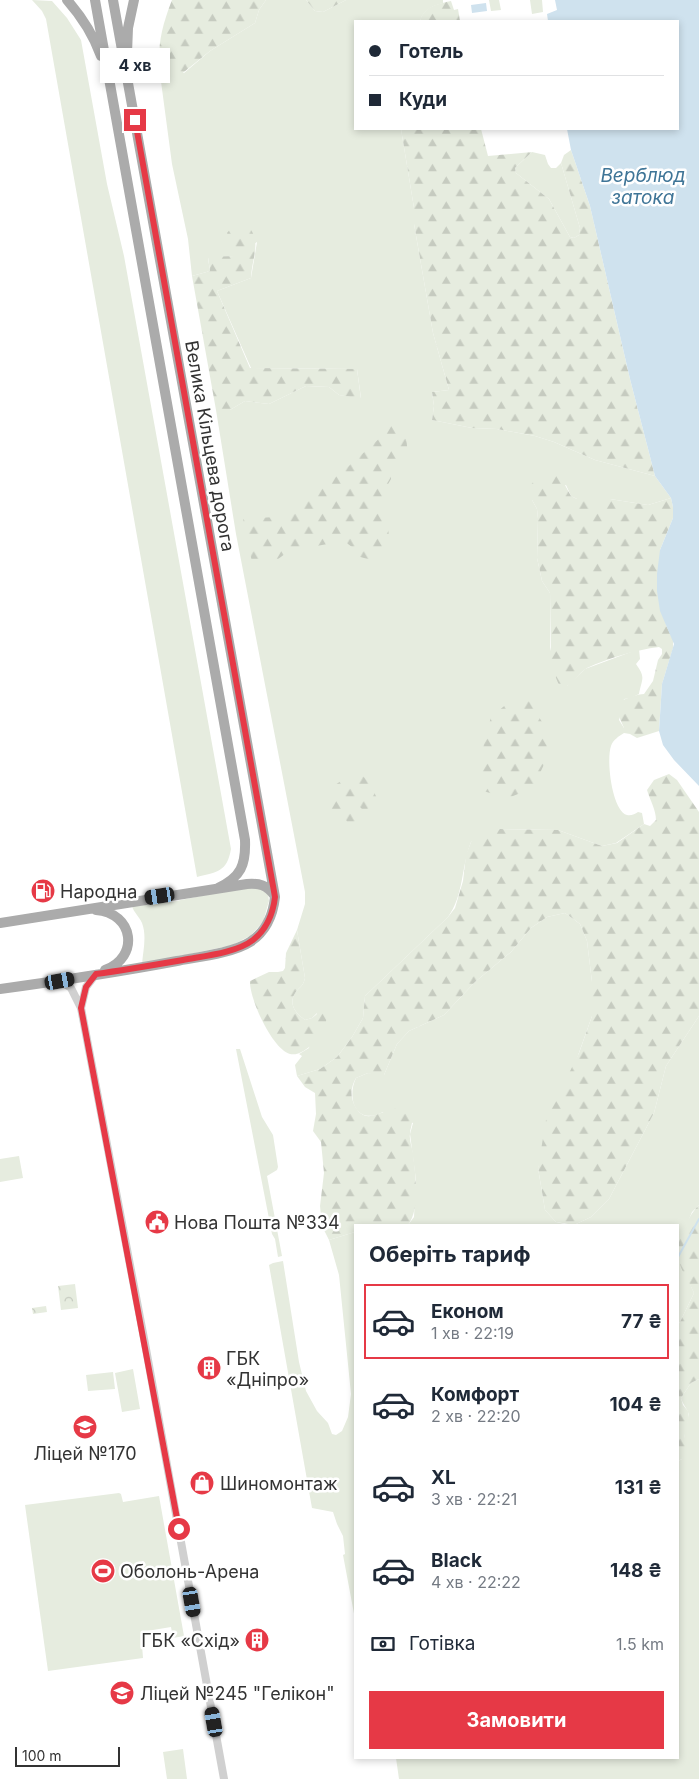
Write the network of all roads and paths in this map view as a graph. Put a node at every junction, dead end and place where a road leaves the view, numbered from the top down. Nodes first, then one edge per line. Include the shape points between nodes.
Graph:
1 (67, 0) edge
2 (95, 0) edge
3 (113, 0) edge
4 (134, 0) edge
5 (110, 82) junction
6 (128, 82) junction
7 (218, 888) junction
8 (275, 897) junction
9 (85, 909) junction
10 (0, 923) edge
11 (96, 974) junction
12 (60, 981) junction
13 (0, 989) edge
14 (81, 1008) junction
15 (224, 1779) edge

1 - 5 main road via 89,28
2 - 5 main road, Велика Кільцева дорога
3 - 6 main road, Велика Кільцева дорога
4 - 6 main road via 128,28
5 - 7 main road, Велика Кільцева дорога via 245,840 243,866 237,875
6 - 8 main road, Велика Кільцева дорога
7 - 8 main road via 256,883 268,888
7 - 9 main road
8 - 11 main road via 265,928 246,945 207,956
9 - 10 main road
9 - 11 main road via 112,914 122,922 129,938 124,957
11 - 12 main road
11 - 14 street via 86,987
12 - 13 main road
12 - 14 street via 72,988
14 - 15 street

